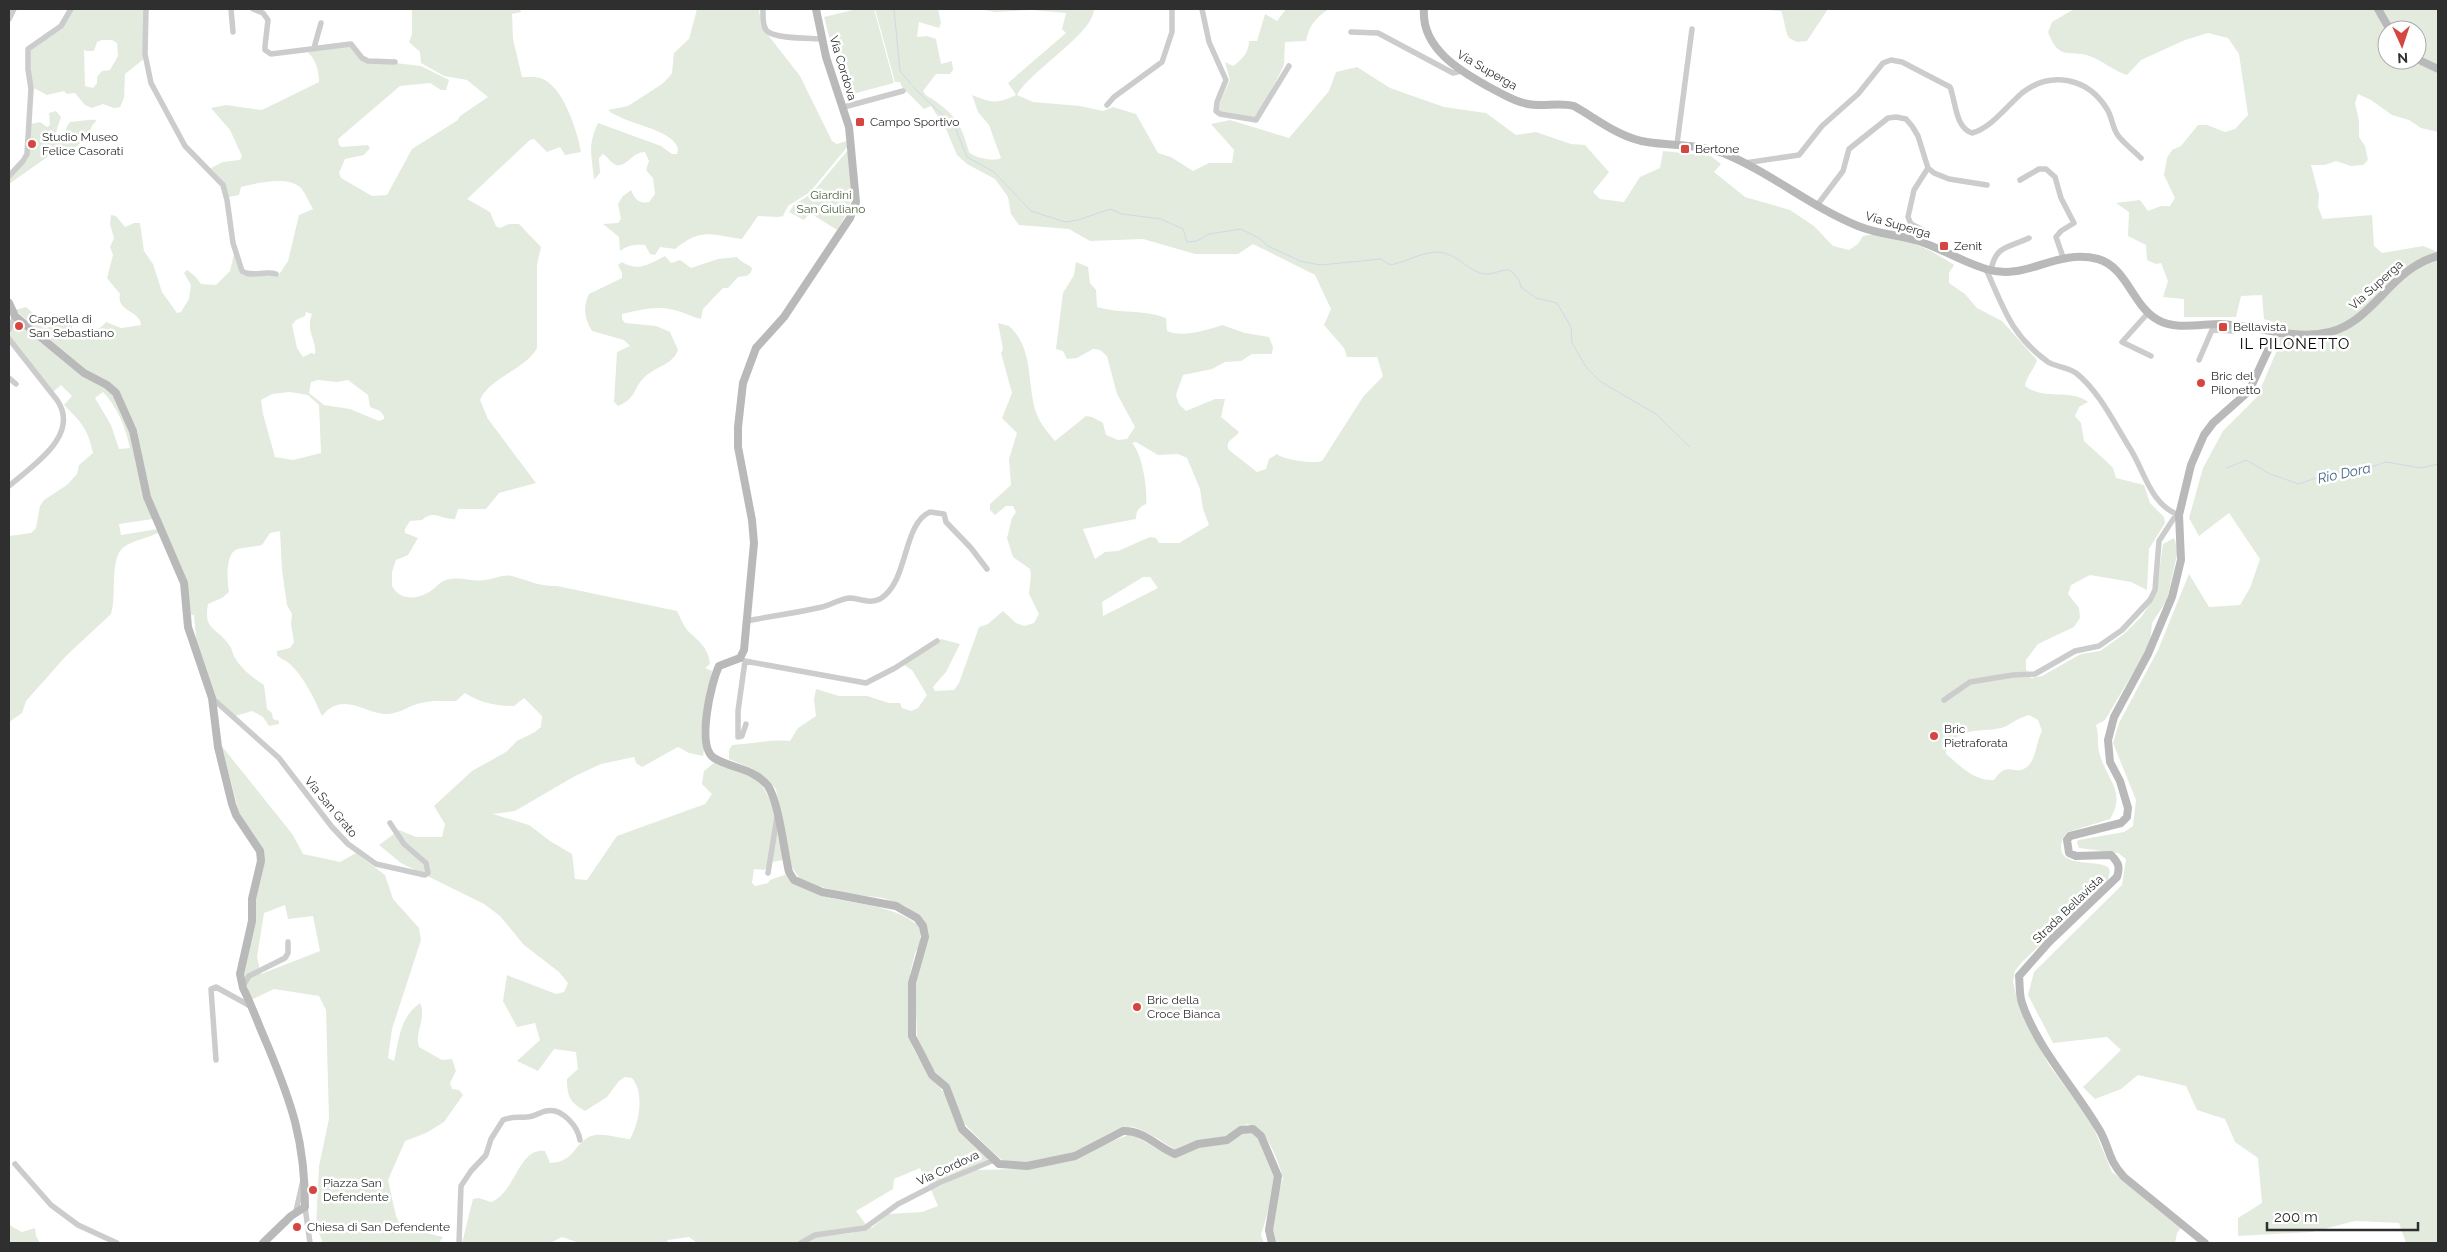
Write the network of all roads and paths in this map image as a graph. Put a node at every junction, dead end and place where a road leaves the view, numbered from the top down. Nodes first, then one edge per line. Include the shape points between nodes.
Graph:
1 (14, 9) edge
2 (70, 9) edge
3 (146, 9) edge
4 (231, 9) edge
5 (253, 9) edge
6 (763, 9) edge
7 (816, 9) edge
8 (1172, 9) edge
9 (1202, 9) edge
10 (1424, 9) edge
11 (2378, 9) edge
12 (10, 17) edge
13 (2384, 20) edge
14 (321, 23) dead end
15 (1692, 29) dead end
16 (233, 32) dead end
17 (1351, 32) dead end
18 (822, 39) junction
19 (314, 48) junction
20 (395, 62) dead end
21 (1289, 66) dead end
22 (1460, 71) junction
23 (903, 91) dead end
24 (1108, 105) dead end
25 (847, 106) junction
26 (1677, 144) junction
27 (2141, 158) dead end
28 (1743, 164) junction
29 (1928, 168) junction
30 (9, 176) edge
31 (2020, 180) dead end
32 (1987, 185) dead end
33 (1818, 204) junction
34 (1925, 231) dead end
35 (2029, 238) dead end
36 (2438, 256) edge
37 (2062, 257) junction
38 (1988, 270) junction
39 (276, 274) dead end
40 (9, 303) edge
41 (2148, 313) junction
42 (12, 315) edge
43 (2238, 326) junction
44 (9, 330) edge
45 (2276, 332) junction
46 (9, 339) edge
47 (2151, 356) dead end
48 (2199, 360) dead end
49 (9, 378) edge
50 (16, 384) dead end
51 (9, 486) edge
52 (2179, 515) junction
53 (987, 569) dead end
54 (746, 621) junction
55 (937, 641) dead end
56 (742, 660) junction
57 (212, 698) junction
58 (1944, 700) dead end
59 (746, 724) dead end
60 (777, 817) junction
61 (390, 824) dead end
62 (768, 873) dead end
63 (288, 942) dead end
64 (243, 988) junction
65 (252, 1007) junction
66 (216, 1060) dead end
67 (580, 1140) dead end
68 (994, 1160) junction
69 (15, 1164) dead end
70 (305, 1170) junction
71 (304, 1207) junction
72 (296, 1212) junction
73 (2202, 1241) edge
74 (117, 1243) edge
75 (264, 1243) edge
76 (310, 1243) edge
77 (460, 1243) edge
78 (801, 1243) edge
79 (1272, 1243) edge

1 - 12 street
2 - 30 street via 61,26 28,49 31,89 27,154
3 - 39 street via 145,54 151,84 185,146 223,185 233,243 242,271
4 - 16 street
5 - 19 street via 263,13 268,20 264,46 268,53 276,55
6 - 18 street via 762,20 767,31 774,35
7 - 18 street, Via Cordova
8 - 24 street via 1172,32 1162,62 1114,97
9 - 21 street via 1209,42 1226,80 1215,107 1220,114 1256,120
10 - 22 street, Via Superga via 1425,24 1432,39 1448,62
11 - 13 street
14 - 19 street
15 - 26 street
17 - 22 street via 1378,33 1453,73
18 - 25 street, Via Cordova via 831,75
19 - 20 street via 351,44 368,61
22 - 26 street, Via Superga via 1528,104 1567,104 1634,140
23 - 25 street
25 - 54 street, Via Cordova via 856,202 852,215 784,317 756,348 743,383 738,448 754,543
26 - 28 street, Via Superga via 1723,153
27 - 28 street via 2117,133 2101,100 2090,89 2072,80 2054,79 2030,88 1979,132 1972,134 1965,131 1960,121 1950,87 1902,62 1891,60 1883,64 1858,94 1822,126 1799,155
28 - 33 street, Via Superga
29 - 32 street via 1949,179
29 - 33 street via 1912,126 1906,119 1888,118 1849,149 1843,171
29 - 34 street via 1914,190 1908,217 1911,224
31 - 37 street via 2039,169 2046,169 2055,177 2074,223 2056,237
33 - 38 street, Via Superga via 1859,226 1919,242
35 - 38 street via 1998,251
36 - 45 street, Via Superga via 2420,262 2406,272 2347,325 2329,332
37 - 38 street, Via Superga via 2011,273
37 - 41 street, Via Superga via 2100,260 2115,269
38 - 52 street via 2011,326 2030,348 2051,364 2075,372 2094,392 2139,463 2152,492
40 - 42 street
41 - 43 street, Via Superga via 2167,324
41 - 47 street via 2122,342
42 - 44 street
42 - 57 street via 84,373 116,393 133,431 147,497 184,583 188,627
43 - 45 street, Via Superga
43 - 48 street via 2234,331 2212,330
45 - 52 street, Strada Bellavista via 2249,391 2204,435 2191,465
46 - 51 street via 61,405 66,420 54,446
49 - 50 street
52 - 58 street via 2159,541 2155,590 2150,600 2122,630 2099,646 2075,651 2035,674 1970,682
52 - 73 street, Strada Bellavista via 2181,560 2172,597 2148,654 2114,717 2108,740 2110,762 2126,796 2127,817 2121,823 2070,836 2067,840 2069,853 2076,856 2111,855 2120,869 2117,877 2049,942 2019,976 2021,1001 2030,1020 2063,1078 2101,1132 2113,1166
53 - 54 street via 946,522 944,514 930,512 918,521 894,584 882,598 866,602 845,599 824,607
54 - 56 street, Via Cordova
55 - 56 street via 866,683
56 - 59 street via 739,738
56 - 60 street via 719,666 713,679 705,735 708,752 715,758 754,773 768,787
57 - 61 street, Via San Grato via 279,758 348,844 376,864 428,873 426,863 404,844
57 - 64 street via 218,747 232,804 260,851 261,861 252,898 252,921 240,974
60 - 62 street
60 - 68 street, Via Cordova via 789,872 794,880 822,892 896,906 917,918 923,926 925,937 912,983 912,1036 932,1075 946,1087 962,1129
63 - 64 street via 285,958 249,976
64 - 65 street
65 - 66 street via 216,987 211,989
65 - 70 street via 288,1093
67 - 77 street via 573,1124 553,1111 503,1120 486,1155 461,1186
68 - 78 street, Via Cordova via 898,1204 865,1228 815,1235
68 - 79 street via 999,1164 1026,1166 1075,1156 1123,1131 1139,1133 1175,1154 1198,1144 1227,1140 1242,1130 1253,1129 1262,1136 1278,1176 1269,1230
69 - 74 street via 51,1205 78,1225
70 - 71 street
70 - 72 street
71 - 72 street
71 - 76 street
72 - 75 street

